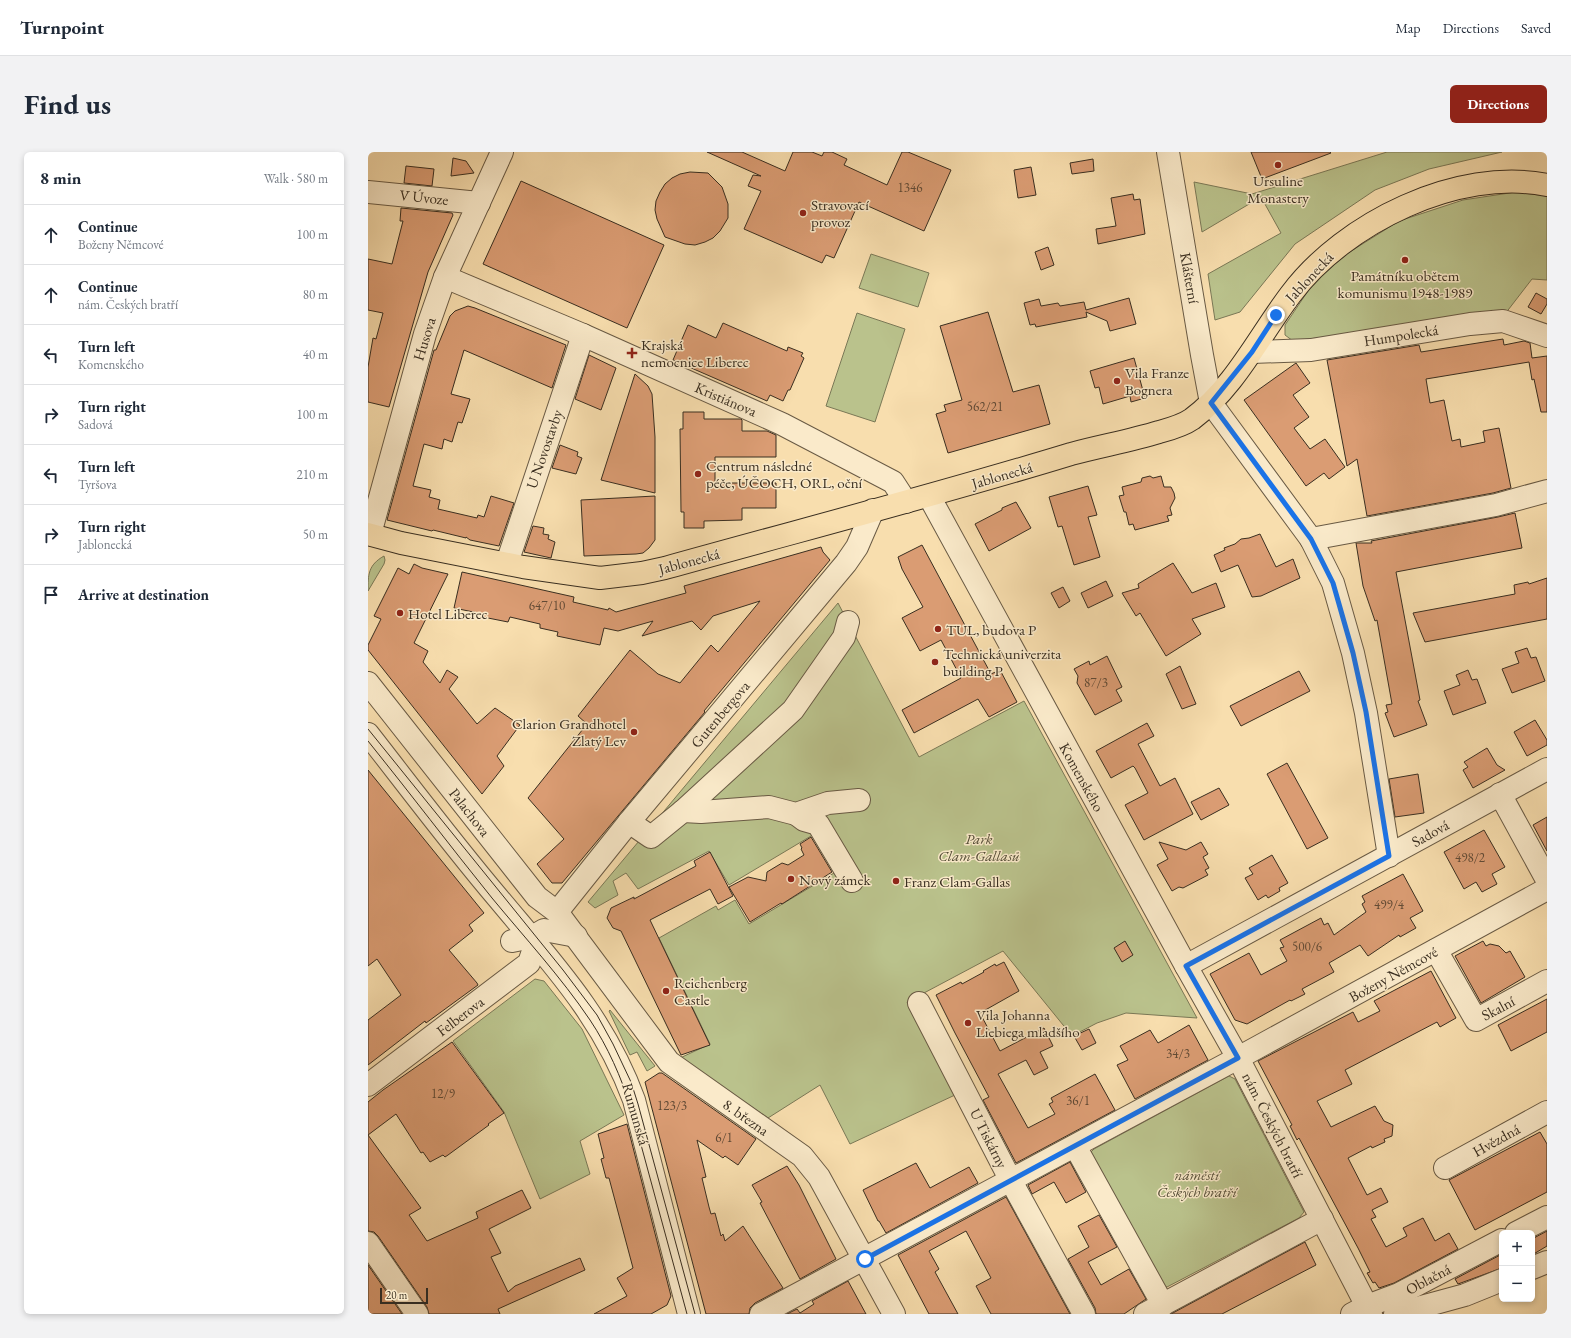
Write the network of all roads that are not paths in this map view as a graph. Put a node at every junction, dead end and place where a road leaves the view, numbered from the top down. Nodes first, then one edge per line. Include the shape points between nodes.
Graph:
1 (502, 152) edge
2 (1168, 152) edge
3 (1547, 186) edge
4 (368, 192) edge
5 (479, 203) junction
6 (445, 277) junction
7 (583, 335) junction
8 (1547, 336) edge
9 (1252, 352) junction
10 (1211, 403) junction
11 (1547, 491) edge
12 (929, 496) junction
13 (906, 502) junction
14 (872, 510) junction
15 (368, 535) edge
16 (1311, 539) junction
17 (507, 563) junction
18 (848, 622) dead end
19 (368, 683) edge
20 (368, 734) edge
21 (1547, 769) edge
22 (1500, 794) junction
23 (859, 800) dead end
24 (683, 811) junction
25 (796, 814) junction
26 (630, 822) junction
27 (1389, 856) junction
28 (1547, 880) edge
29 (852, 881) dead end
30 (1547, 889) edge
31 (537, 897) junction
32 (557, 912) junction
33 (529, 936) junction
34 (576, 936) junction
35 (1436, 950) junction
36 (1186, 966) junction
37 (1547, 981) edge
38 (919, 1003) dead end
39 (1238, 1058) junction
40 (368, 1084) edge
41 (1547, 1112) edge
42 (1074, 1146) junction
43 (1445, 1168) dead end
44 (1011, 1180) junction
45 (1547, 1217) edge
46 (1322, 1219) junction
47 (1522, 1230) edge
48 (1499, 1242) edge
49 (368, 1243) edge
50 (865, 1259) junction
51 (1547, 1262) edge
52 (1535, 1267) edge
53 (1499, 1281) edge
54 (1154, 1309) edge
55 (1364, 1311) edge
56 (417, 1314) edge
57 (689, 1314) edge
58 (761, 1314) edge
59 (894, 1314) edge
60 (1084, 1314) edge
61 (1395, 1314) edge

1 - 5 street, Husova
2 - 10 street, Klášterní
3 - 9 main road, Jablonecká via 1515,181 1456,188 1414,203 1375,222 1346,240 1304,278
4 - 5 street, V Úvoze
5 - 6 street, Husova
6 - 7 street, Kristiánova
6 - 15 street, Husova via 424,334
7 - 13 street, Kristiánova via 782,424 893,482
7 - 17 street, U Novostavby
8 - 9 street, Humpolecká via 1503,321 1311,350
9 - 10 main road, Jablonecká
10 - 12 main road, Jablonecká via 1189,421 1171,428
10 - 16 street
11 - 16 street via 1496,505
12 - 13 main road, Jablonecká
12 - 36 street, Komenského
13 - 14 main road, Jablonecká
14 - 17 main road, Jablonecká via 642,573 600,578
14 - 26 street, Gutenbergova via 857,547 846,563
15 - 17 main road, Jablonecká via 401,544
16 - 27 street via 1333,583 1353,653 1366,712
18 - 24 street via 844,637 793,710
19 - 31 street, Palachova
20 - 33 street, Palachova
21 - 22 street, Sadová
22 - 27 street, Sadová
22 - 28 street
23 - 25 street via 828,803
24 - 25 street via 769,807
24 - 26 street via 651,837
25 - 29 street via 804,820 818,824
26 - 32 street, Gutenbergova
27 - 36 street, Sadová
30 - 35 street, Boženy Němcové
31 - 32 street, Palachova
31 - 33 street, Felberova via 546,905 548,922
32 - 34 street, Palachova
33 - 34 street
33 - 40 street, Felberova via 534,948 530,963
33 - 57 street, Rumunská via 560,972 593,1017 624,1073 634,1100
34 - 50 street, 8. března via 669,1062 802,1156 819,1177
35 - 37 street, Skalní via 1476,1020
35 - 39 street, Boženy Němcové
36 - 39 street, Komenského
38 - 44 street, U Tiskárny
39 - 42 street, nám. Českých bratří
39 - 46 street, nám. Českých bratří
41 - 43 street, Hvězdná
42 - 44 street
42 - 54 street
44 - 50 street
44 - 60 street, U Tiskárny
45 - 47 street
46 - 54 street
46 - 55 street, nám. Českých bratří
48 - 55 street, Oblačná
49 - 56 street
50 - 58 street
50 - 59 street, 8. března
51 - 52 street
53 - 61 street via 1465,1295

